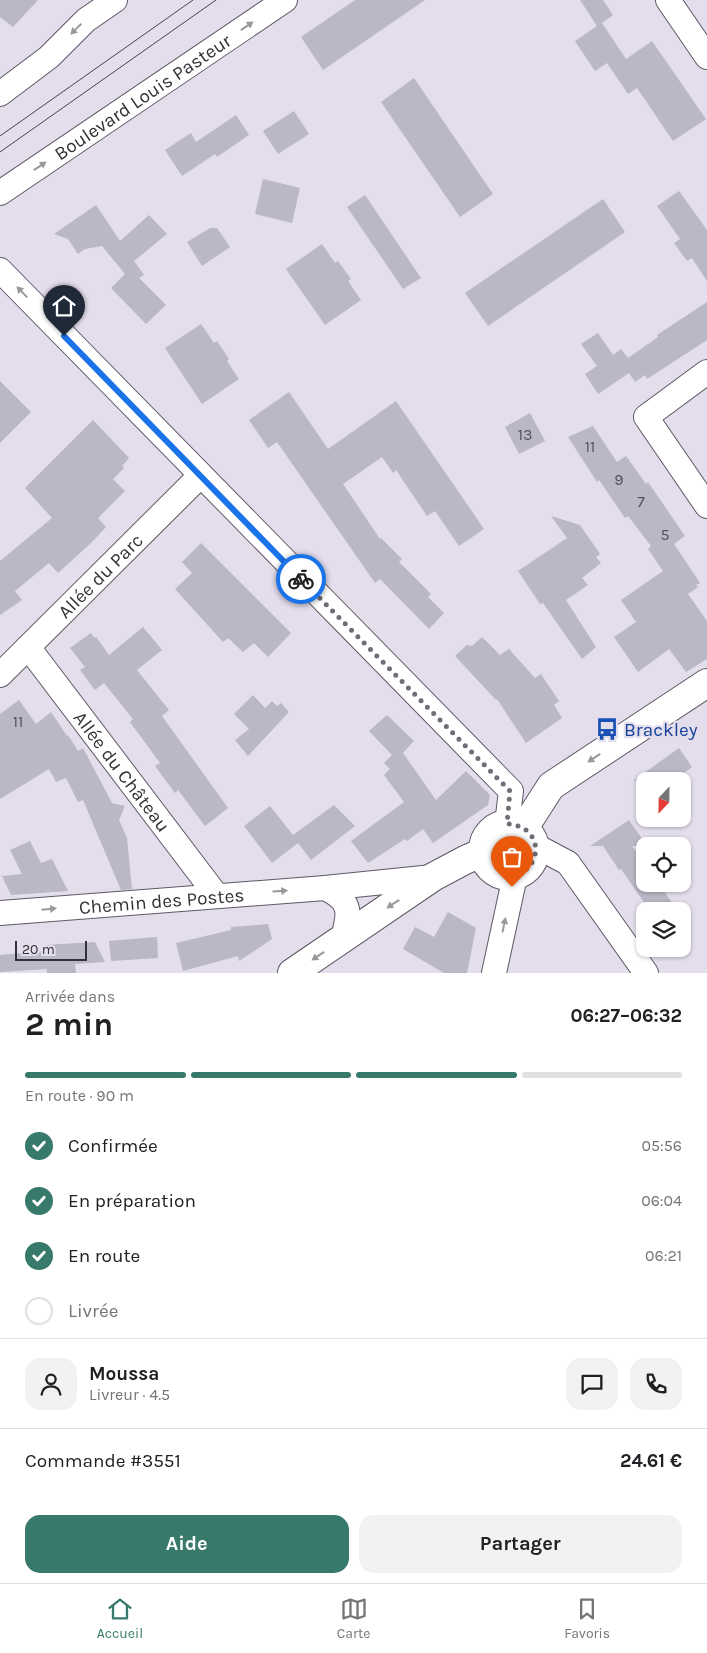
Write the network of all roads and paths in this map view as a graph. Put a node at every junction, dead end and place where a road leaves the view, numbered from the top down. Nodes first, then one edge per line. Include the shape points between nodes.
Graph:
1 (115, 0) edge
2 (285, 0) edge
3 (668, 0) edge
4 (707, 57) edge
5 (0, 94) edge
6 (0, 193) edge
7 (0, 270) edge
8 (707, 372) edge
9 (200, 476) junction
10 (707, 506) edge
11 (28, 647) junction
12 (0, 675) edge
13 (707, 682) edge
14 (551, 786) junction
15 (510, 791) junction
16 (522, 833) junction
17 (496, 866) junction
18 (433, 877) junction
19 (325, 888) junction
20 (217, 896) junction
21 (0, 913) edge
22 (343, 938) junction
23 (292, 973) edge
24 (494, 973) edge
25 (646, 973) edge

1 -> 5 street via 86,20 48,57
6 -> 2 street, Boulevard Louis Pasteur
3 - 4 street
9 -> 7 street
8 - 10 street via 646,417
9 - 11 street, Allée du Parc
9 - 15 street
11 - 12 street, Allée du Parc
11 - 20 street, Allée du Château
13 -> 14 street
14 - 15 street via 524,794
14 - 16 street
15 - 16 street
16 - 17 street via 499,826 487,836
16 - 17 street via 534,862 523,873
16 - 25 street via 568,863
17 - 18 street via 465,860
24 -> 17 street
18 - 19 street, Chemin des Postes
18 -> 22 street
20 -> 19 street, Chemin des Postes
19 - 22 street via 338,894 346,904 349,916
21 -> 20 street, Chemin des Postes
22 -> 23 street

